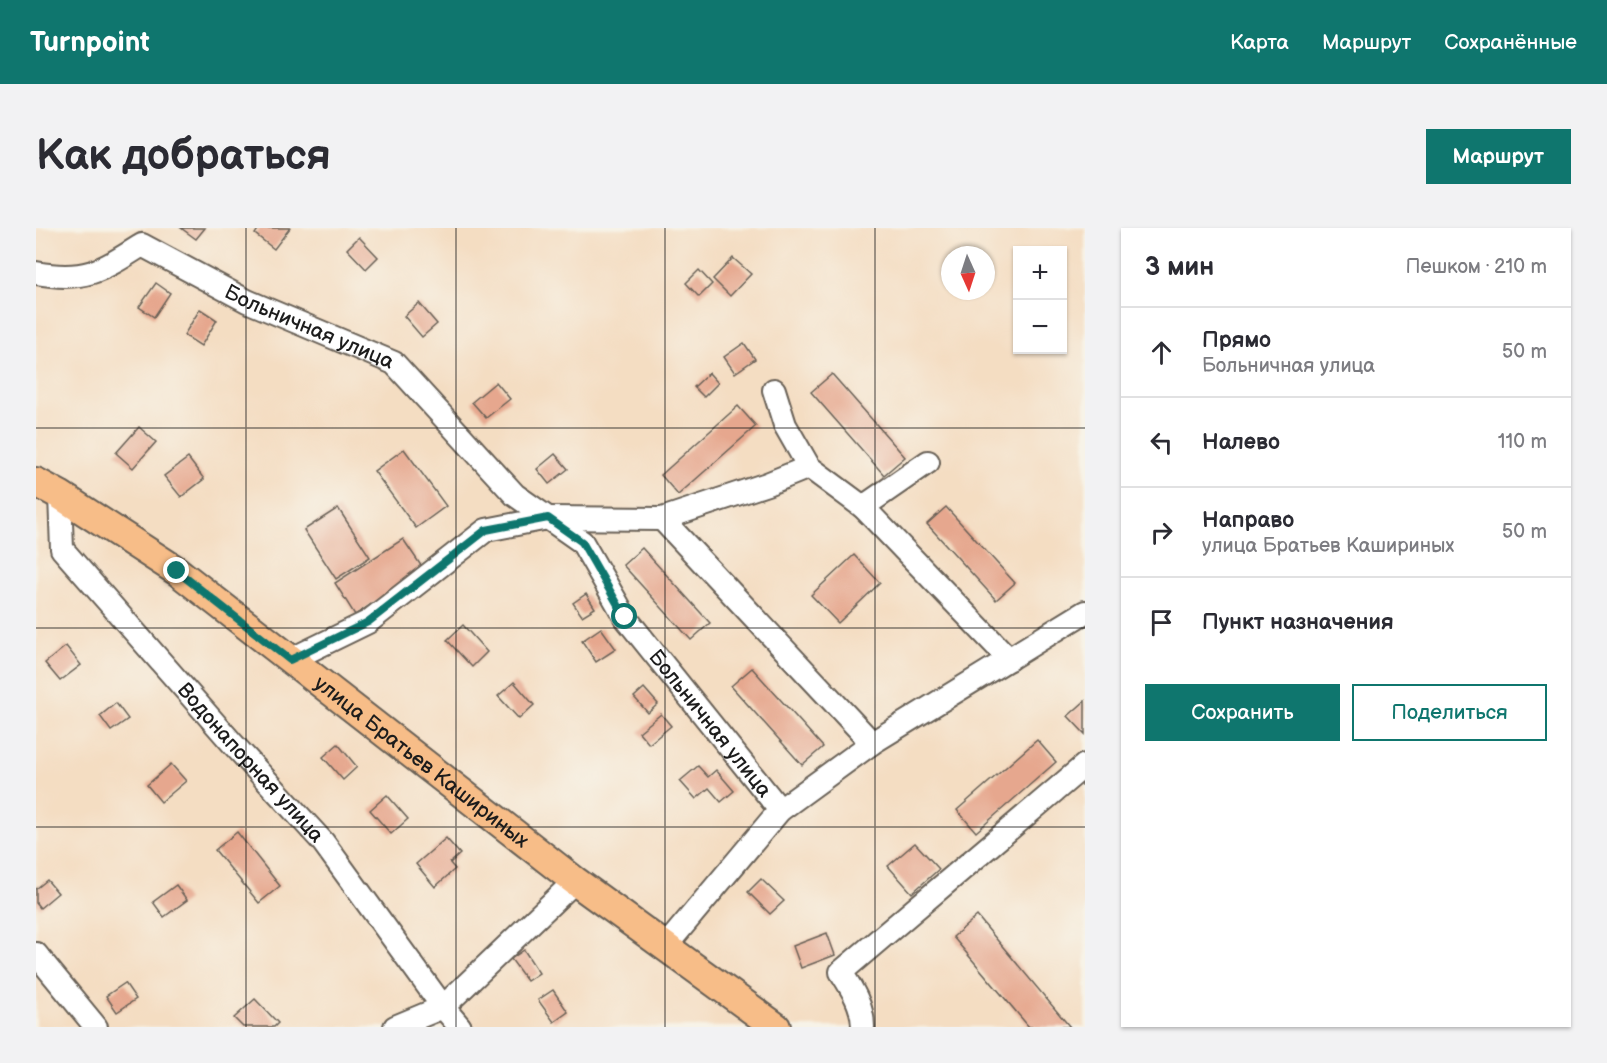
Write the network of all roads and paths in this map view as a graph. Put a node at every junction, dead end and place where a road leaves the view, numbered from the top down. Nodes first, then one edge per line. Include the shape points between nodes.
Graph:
1 (36, 273) edge
2 (774, 390) dead end
3 (928, 462) dead end
4 (809, 467) junction
5 (48, 488) edge
6 (863, 507) junction
7 (548, 518) junction
8 (662, 519) junction
9 (1085, 612) edge
10 (1009, 659) junction
11 (290, 660) junction
12 (872, 743) junction
13 (1085, 765) edge
14 (780, 810) junction
15 (574, 881) junction
16 (665, 947) junction
17 (36, 954) edge
18 (443, 1007) junction
19 (96, 1027) edge
20 (395, 1027) edge
21 (460, 1027) edge
22 (776, 1027) edge
23 (863, 1027) edge

1 - 7 street, Больничная улица via 82,276 142,246 247,302 393,363 515,495
2 - 4 street via 785,425
3 - 6 street
4 - 6 street
4 - 8 street
5 - 11 main road, улица Братьев Кашириных via 177,571
5 - 18 street, Водонапорная улица via 62,549 323,842
6 - 10 street
7 - 8 street
7 - 11 street via 486,530 368,622
7 - 14 street, Больничная улица via 582,542 625,617
8 - 12 street
9 - 10 street, Больничная улица
10 - 12 street, Больничная улица
11 - 15 main road, улица Братьев Кашириных
12 - 14 street, Больничная улица
13 - 23 street via 841,972 855,992
14 - 16 street
15 - 16 main road, улица Братьев Кашириных
15 - 18 street
16 - 22 main road, улица Братьев Кашириных
17 - 19 street
18 - 20 street
18 - 21 street, Водонапорная улица

